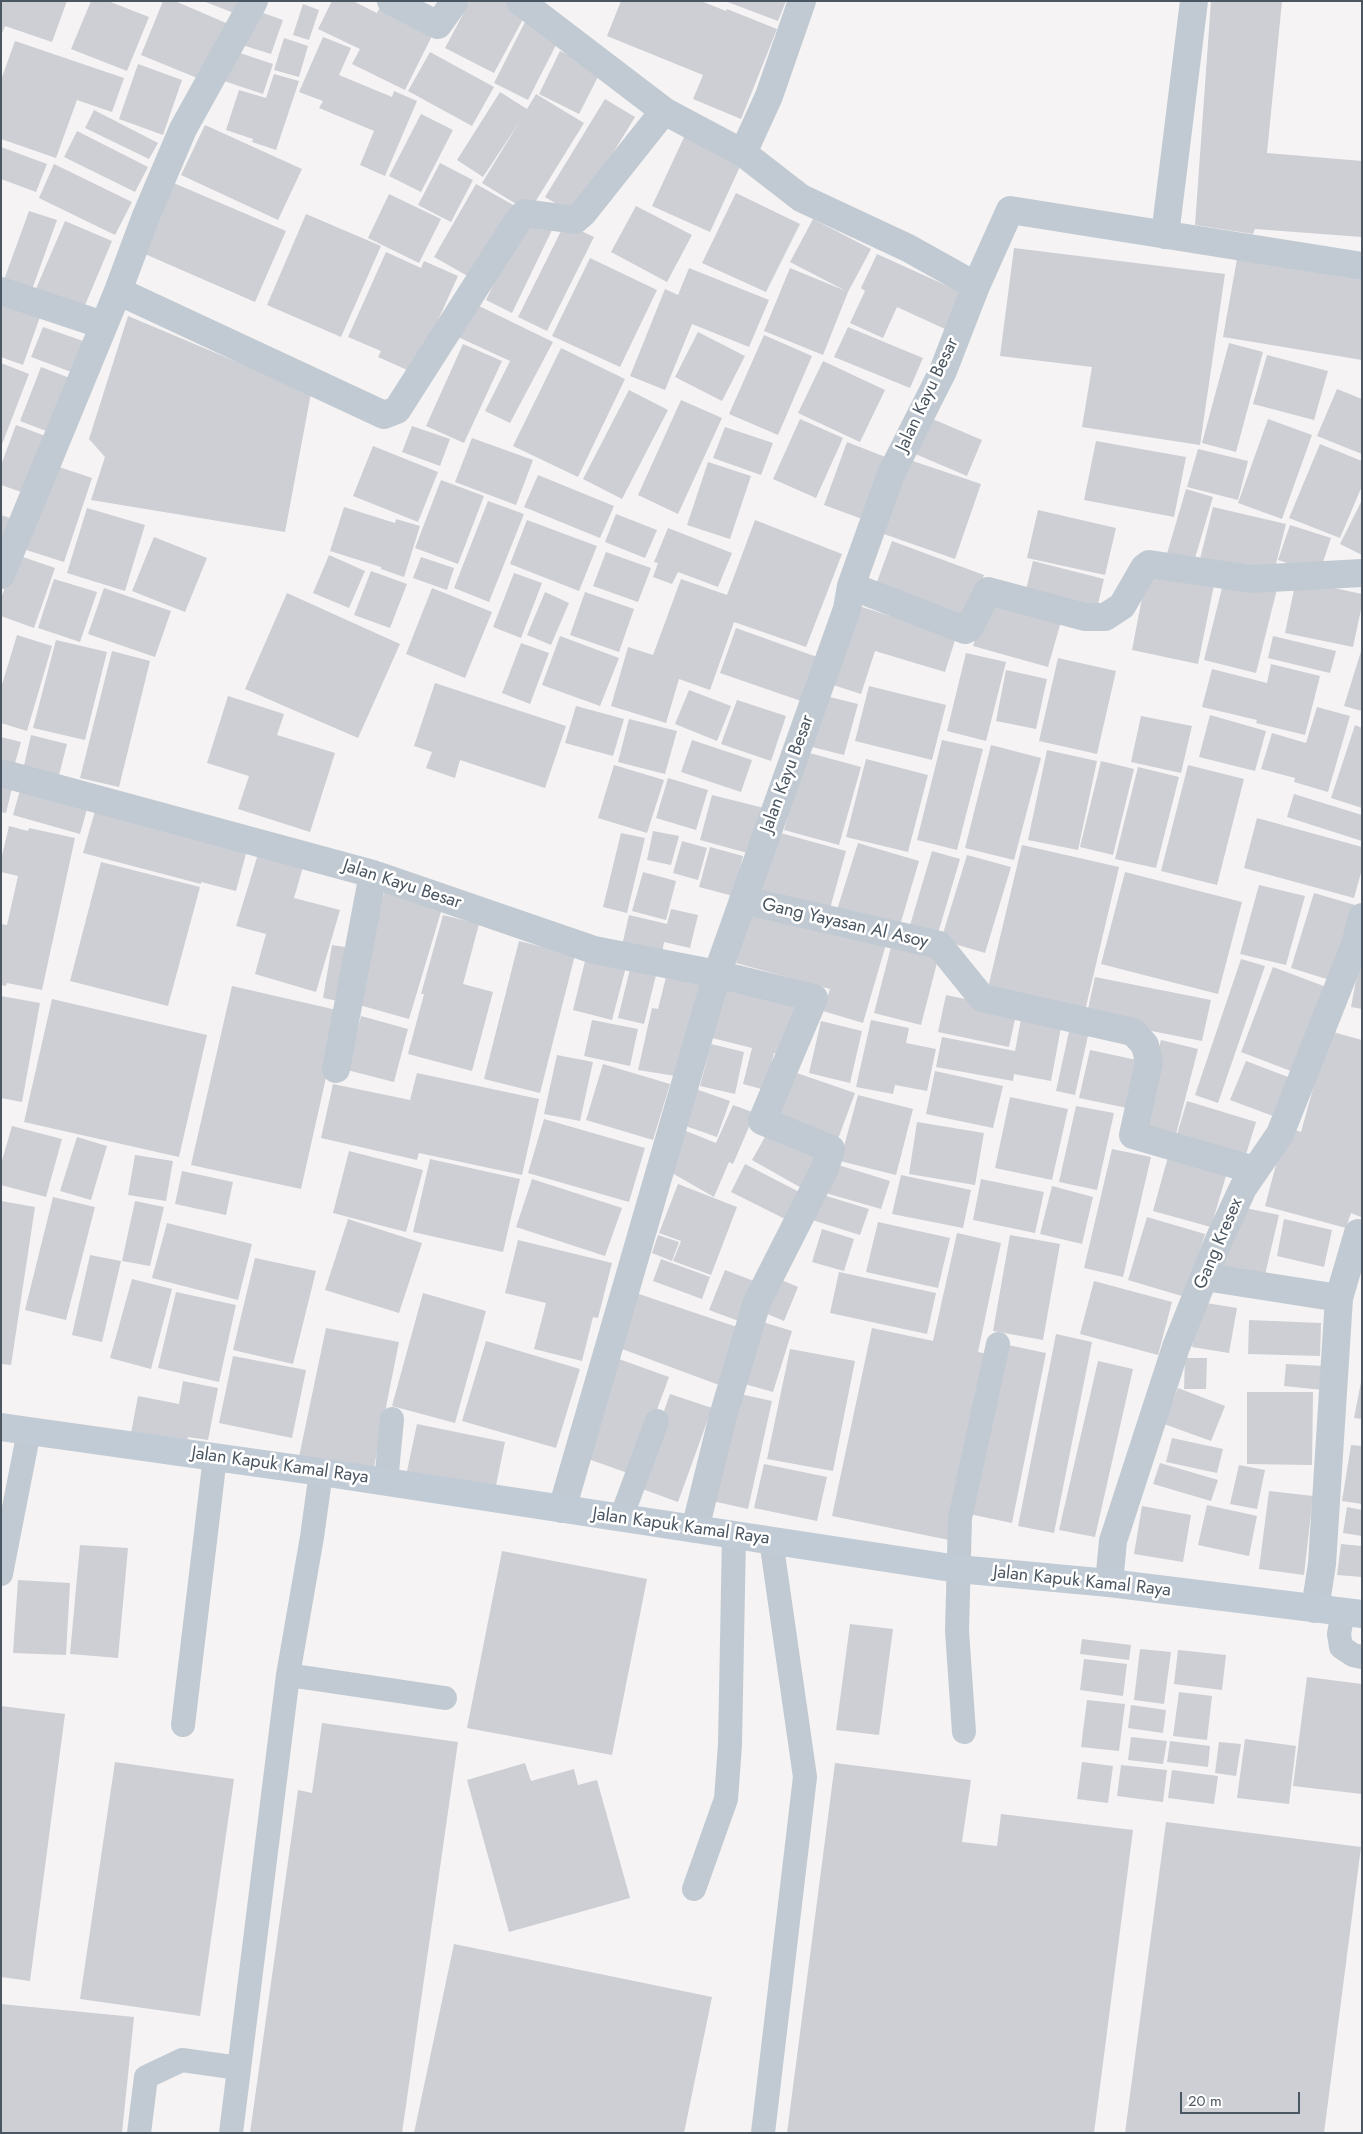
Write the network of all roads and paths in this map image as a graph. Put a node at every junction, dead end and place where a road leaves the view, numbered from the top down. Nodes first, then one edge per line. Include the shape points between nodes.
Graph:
1 (254, 1) edge
2 (391, 1) edge
3 (455, 1) edge
4 (520, 1) edge
5 (802, 1) edge
6 (1194, 1) edge
7 (664, 111) junction
8 (743, 153) junction
9 (1165, 235) junction
10 (1362, 266) edge
11 (976, 286) junction
12 (1, 291) edge
13 (118, 291) junction
14 (103, 324) junction
15 (1362, 573) edge
16 (1, 575) edge
17 (851, 586) junction
18 (1, 773) edge
19 (373, 874) junction
20 (743, 900) junction
21 (1362, 917) edge
22 (717, 974) junction
23 (336, 1069) dead end
24 (1254, 1170) junction
25 (1358, 1233) dead end
26 (1205, 1277) junction
27 (1339, 1298) junction
28 (998, 1344) dead end
29 (392, 1419) dead end
30 (657, 1421) dead end
31 (1, 1427) edge
32 (29, 1431) junction
33 (215, 1457) junction
34 (321, 1472) junction
35 (386, 1482) junction
36 (562, 1509) junction
37 (621, 1518) junction
38 (695, 1529) junction
39 (734, 1536) junction
40 (771, 1540) junction
41 (958, 1569) junction
42 (1, 1574) edge
43 (1109, 1583) junction
44 (1316, 1609) junction
45 (1352, 1613) edge
46 (1362, 1657) edge
47 (288, 1675) junction
48 (445, 1698) dead end
49 (183, 1725) dead end
50 (964, 1732) dead end
51 (694, 1889) dead end
52 (239, 2068) junction
53 (139, 2133) edge
54 (231, 2133) edge
55 (763, 2133) edge

1 - 13 street via 183,129
2 - 3 street via 438,25
4 - 7 street
5 - 8 street via 769,96
6 - 9 street
7 - 8 street
7 - 13 street via 584,213 575,220 526,213 517,222 397,410 384,415
8 - 11 street via 801,198 908,248
9 - 10 street
9 - 11 street, Jalan Kayu Besar via 1010,210
11 - 17 street, Jalan Kayu Besar via 943,371 891,474
12 - 14 street
13 - 14 street
14 - 16 street
15 - 17 street via 1252,579 1149,564 1122,606 1105,617 1086,617 988,590 965,630
17 - 20 street, Jalan Kayu Besar via 847,609
18 - 19 street, Jalan Kayu Besar
19 - 22 street, Jalan Kayu Besar via 594,950
19 - 23 street
20 - 22 street, Jalan Kayu Besar
20 - 24 street, Gang Yayasan Al Asoy via 939,945 982,998 1133,1032 1145,1045 1149,1062 1133,1136
21 - 24 street, Gang Kresex via 1355,945 1280,1134
22 - 36 street
22 - 38 street via 814,998 762,1122 831,1149 826,1168 757,1302 723,1416
24 - 26 street, Gang Kresex via 1243,1188
25 - 27 street
26 - 27 street
26 - 43 street, Gang Kresex via 1176,1347 1114,1541
27 - 44 street via 1322,1564
28 - 41 lane via 960,1518
29 - 35 lane
30 - 37 lane
31 - 32 main road, Jalan Kapuk Kamal Raya
32 - 33 main road, Jalan Kapuk Kamal Raya
32 - 42 lane
33 - 34 main road, Jalan Kapuk Kamal Raya
33 - 49 lane
34 - 35 main road, Jalan Kapuk Kamal Raya
34 - 47 lane
35 - 36 main road, Jalan Kapuk Kamal Raya
36 - 37 main road, Jalan Kapuk Kamal Raya
37 - 38 main road, Jalan Kapuk Kamal Raya
38 - 39 main road, Jalan Kapuk Kamal Raya
39 - 40 main road, Jalan Kapuk Kamal Raya
39 - 51 lane via 726,1799
40 - 41 main road, Jalan Kapuk Kamal Raya
40 - 55 lane via 805,1777
41 - 43 main road, Jalan Kapuk Kamal Raya
41 - 50 lane via 957,1631
43 - 44 main road, Jalan Kapuk Kamal Raya
44 - 45 main road, Jalan Kapuk Kamal Raya
45 - 46 lane via 1338,1634 1341,1647
47 - 48 lane
47 - 52 lane
52 - 53 lane via 182,2060 146,2077
52 - 54 lane

